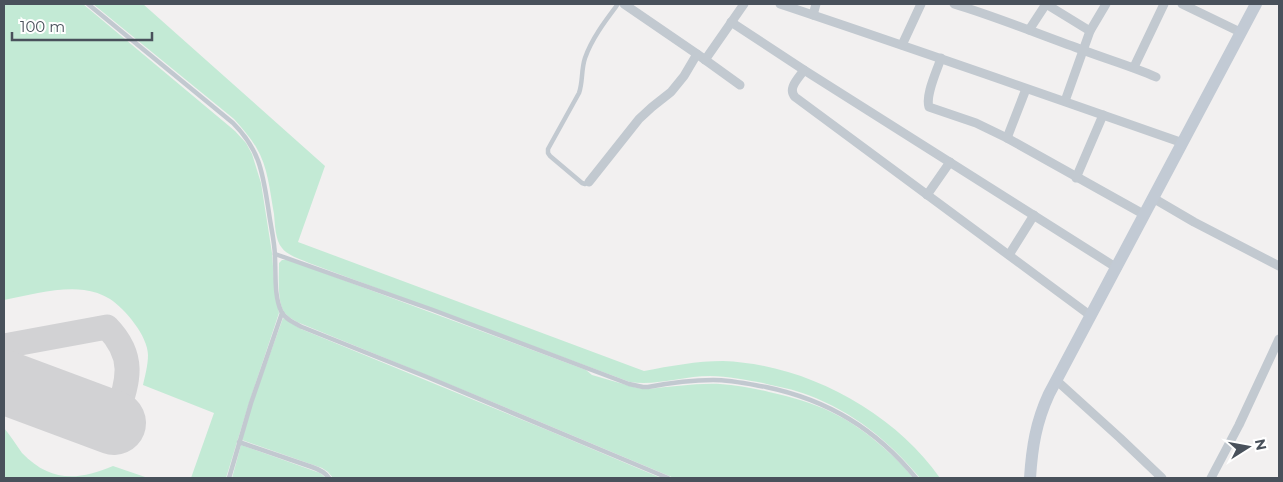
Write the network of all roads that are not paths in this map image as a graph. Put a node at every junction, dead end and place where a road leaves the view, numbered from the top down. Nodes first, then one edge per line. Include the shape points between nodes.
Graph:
1 (88, 4) edge
2 (618, 4) edge
3 (624, 4) edge
4 (744, 4) edge
5 (780, 4) edge
6 (816, 4) edge
7 (920, 4) edge
8 (954, 4) edge
9 (1046, 4) edge
10 (1106, 4) edge
11 (1164, 4) edge
12 (1182, 4) edge
13 (1256, 4) edge
14 (975, 7) edge
15 (813, 15) junction
16 (731, 22) junction
17 (1029, 30) junction
18 (1090, 31) junction
19 (1240, 32) junction
20 (902, 45) junction
21 (1083, 50) junction
22 (701, 57) junction
23 (941, 58) junction
24 (1134, 67) junction
25 (804, 70) junction
26 (1156, 77) dead end
27 (740, 85) dead end
28 (1026, 89) junction
29 (1065, 101) junction
30 (1103, 115) junction
31 (1007, 138) junction
32 (1183, 143) junction
33 (950, 162) junction
34 (1076, 178) junction
35 (589, 182) joint
36 (927, 195) junction
37 (1154, 198) junction
38 (1034, 215) junction
39 (1144, 215) junction
40 (275, 254) junction
41 (1009, 256) junction
42 (1279, 266) edge
43 (1117, 268) junction
44 (282, 313) junction
45 (1091, 316) junction
46 (1279, 339) edge
47 (1056, 380) junction
48 (239, 442) junction
49 (229, 478) edge
50 (329, 478) edge
51 (668, 478) edge
52 (916, 478) edge
53 (1030, 478) edge
54 (1162, 478) edge
55 (1211, 478) edge

1 - 40 lane via 233,123 249,141 262,172
2 - 35 lane via 585,58 579,93 548,149 548,154 582,183
3 - 22 street
4 - 16 street
5 - 15 street
6 - 15 street
7 - 20 street
8 - 14 street
9 - 17 street
9 - 18 street
10 - 18 street
11 - 24 street
12 - 19 street
13 - 19 street
14 - 17 street
15 - 20 street
16 - 22 street
16 - 25 street
17 - 21 street
18 - 21 street
19 - 32 street
20 - 23 street
21 - 24 street
21 - 29 street
22 - 27 street
22 - 35 street via 671,92 639,119
23 - 28 street
23 - 31 street via 929,93 929,107 966,119
24 - 26 street
25 - 33 street
25 - 36 street via 792,88 793,96
28 - 29 street
28 - 31 street
29 - 30 street
30 - 32 street
30 - 34 street
31 - 34 street
32 - 37 street
33 - 36 street
33 - 38 street
34 - 39 street
36 - 41 street
37 - 39 street
37 - 42 street
38 - 41 street
38 - 43 street
39 - 43 street
40 - 44 lane via 278,302
40 - 52 lane via 629,384 648,387 722,380 805,398 835,410 872,434
41 - 45 street
43 - 45 street
44 - 48 lane
44 - 51 lane via 302,327
45 - 47 street
46 - 55 street
47 - 53 street via 1035,432
47 - 54 street
48 - 49 lane
48 - 50 lane via 312,467

